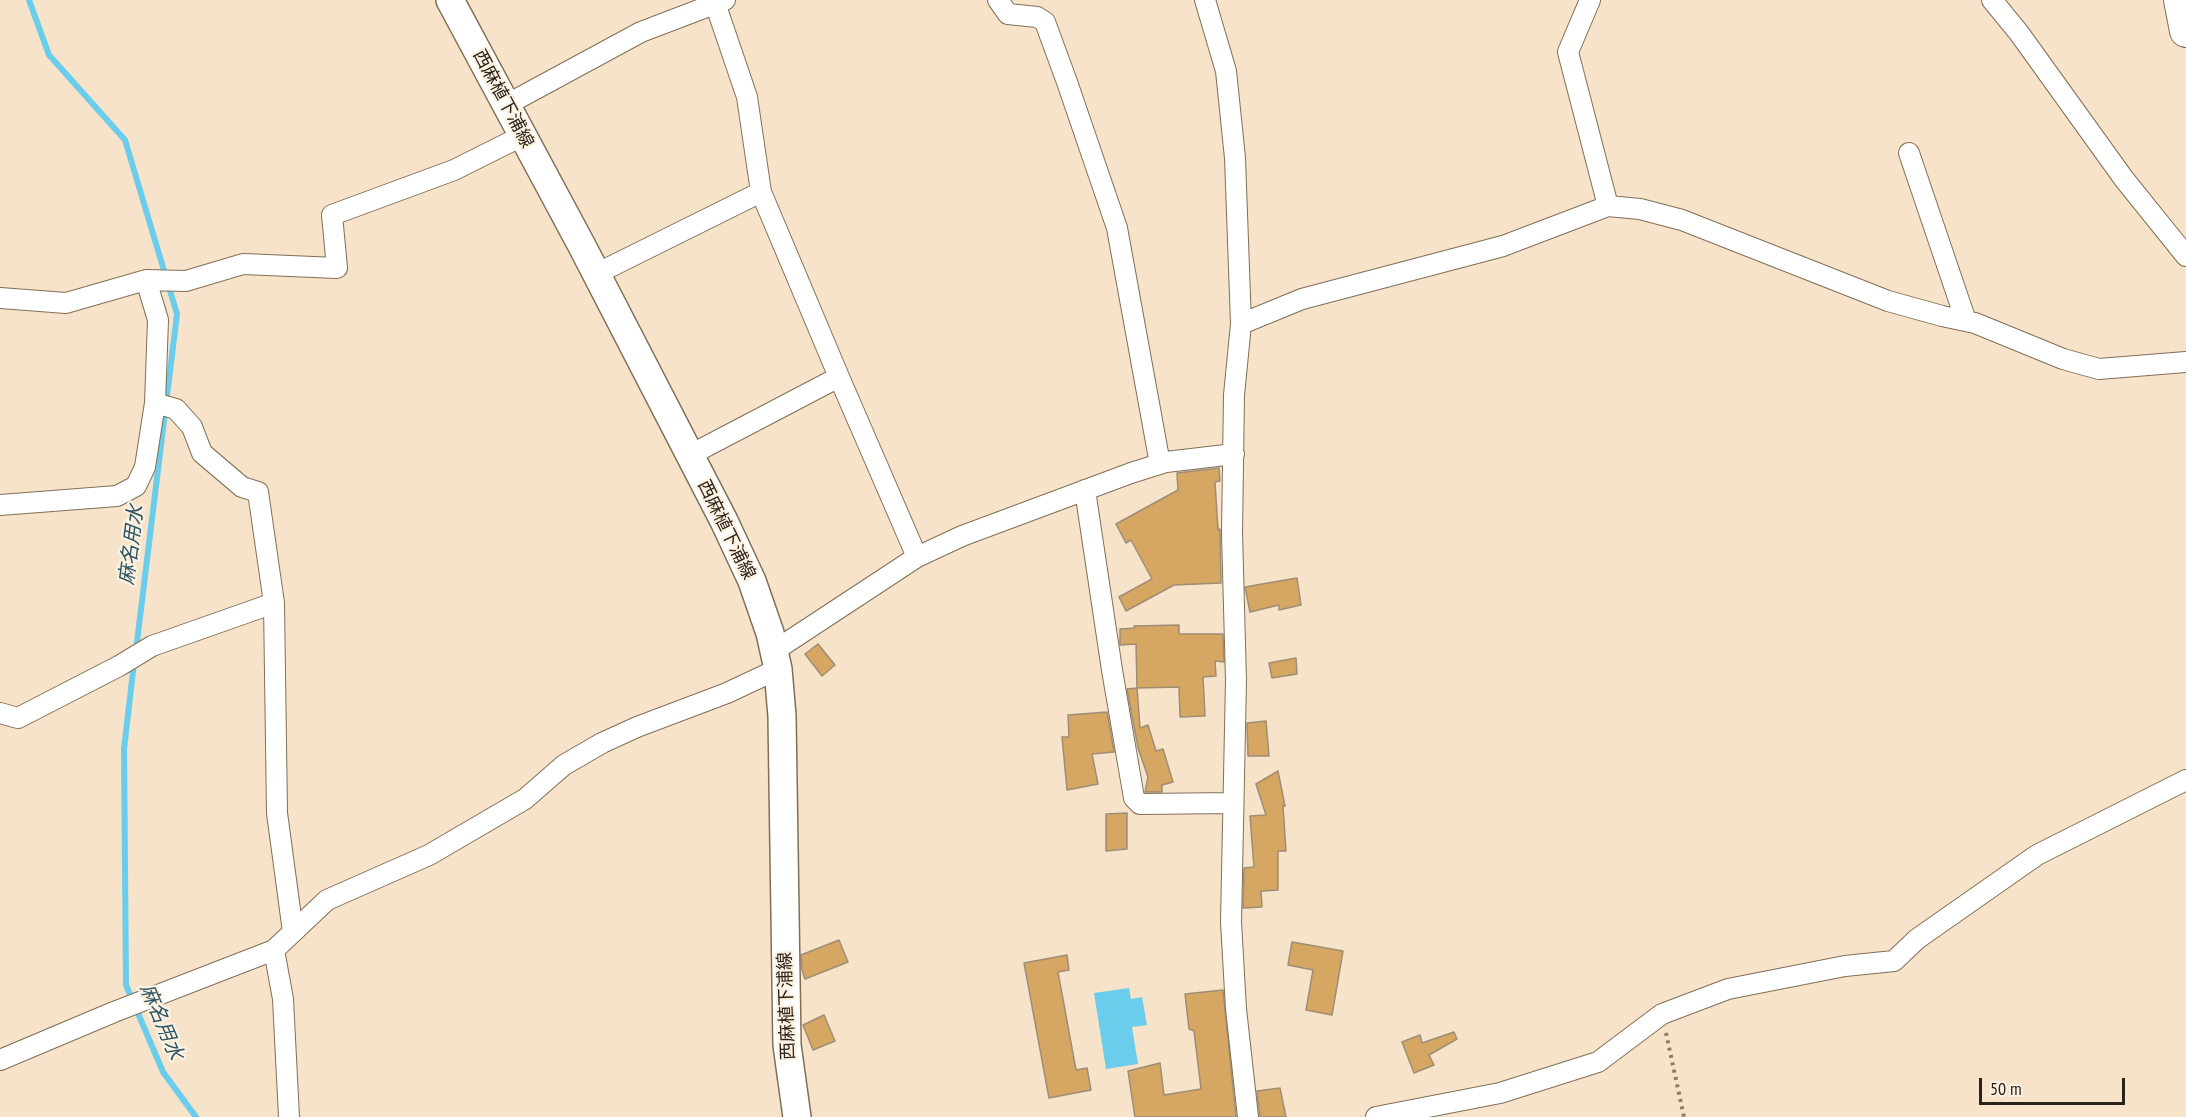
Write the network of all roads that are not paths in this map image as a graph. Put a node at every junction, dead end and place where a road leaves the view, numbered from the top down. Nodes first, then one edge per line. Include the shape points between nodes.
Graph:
1 (450, 0) edge
2 (998, 0) edge
3 (1205, 0) edge
4 (1590, 0) edge
5 (1992, 0) edge
6 (2180, 0) edge
7 (720, 2) edge
8 (2186, 31) edge
9 (506, 105) junction
10 (522, 136) junction
11 (1909, 153) dead end
12 (761, 192) junction
13 (1608, 206) junction
14 (2186, 256) edge
15 (596, 274) junction
16 (146, 280) junction
17 (0, 298) edge
18 (1966, 321) junction
19 (1241, 324) junction
20 (2186, 362) edge
21 (838, 377) junction
22 (155, 403) junction
23 (1234, 454) junction
24 (690, 455) junction
25 (1160, 464) junction
26 (1085, 490) junction
27 (0, 505) edge
28 (917, 557) junction
29 (274, 603) junction
30 (776, 660) junction
31 (0, 712) edge
32 (2186, 780) edge
33 (1233, 803) junction
34 (293, 932) junction
35 (274, 950) junction
36 (0, 1060) edge
37 (289, 1117) edge
38 (797, 1117) edge
39 (1248, 1117) edge
40 (1376, 1117) edge

1 - 9 main road, 西麻植下浦線
2 - 25 street via 1008,14 1037,17 1045,22 1067,82 1117,228
3 - 19 street via 1226,71 1235,158
4 - 13 street via 1568,52
5 - 14 street
6 - 8 highway
7 - 9 street via 641,32
7 - 12 street via 747,98
9 - 10 main road, 西麻植下浦線
10 - 15 main road, 西麻植下浦線
10 - 16 street via 454,170 332,215 337,268 243,264 186,281
11 - 18 street
12 - 15 street
12 - 21 street
13 - 18 street via 1640,209 1682,220 1888,301
13 - 19 street via 1503,246 1302,299
15 - 24 main road, 西麻植下浦線
16 - 17 street via 66,303
16 - 22 street via 158,320
18 - 20 street via 2099,369
19 - 23 street via 1234,395
21 - 24 street
21 - 28 street
22 - 27 street via 145,467 136,486 117,496
22 - 29 street via 176,409 192,427 202,453 242,487 258,492
23 - 25 street
23 - 33 street
24 - 30 main road, 西麻植下浦線 via 752,581
25 - 26 street
26 - 28 street
26 - 33 street via 1134,798 1140,804
28 - 30 street
29 - 31 street via 152,646 18,718
29 - 34 street via 277,813
30 - 34 street via 727,693 602,743 564,765 525,800 439,849 327,900
30 - 38 main road, 西麻植下浦線 via 782,716 787,1045
32 - 40 street via 2037,855 1917,939 1894,961 1845,966 1728,989 1662,1014 1598,1062 1500,1093
33 - 39 street via 1231,922
34 - 35 street
35 - 36 street
35 - 37 street via 283,999

